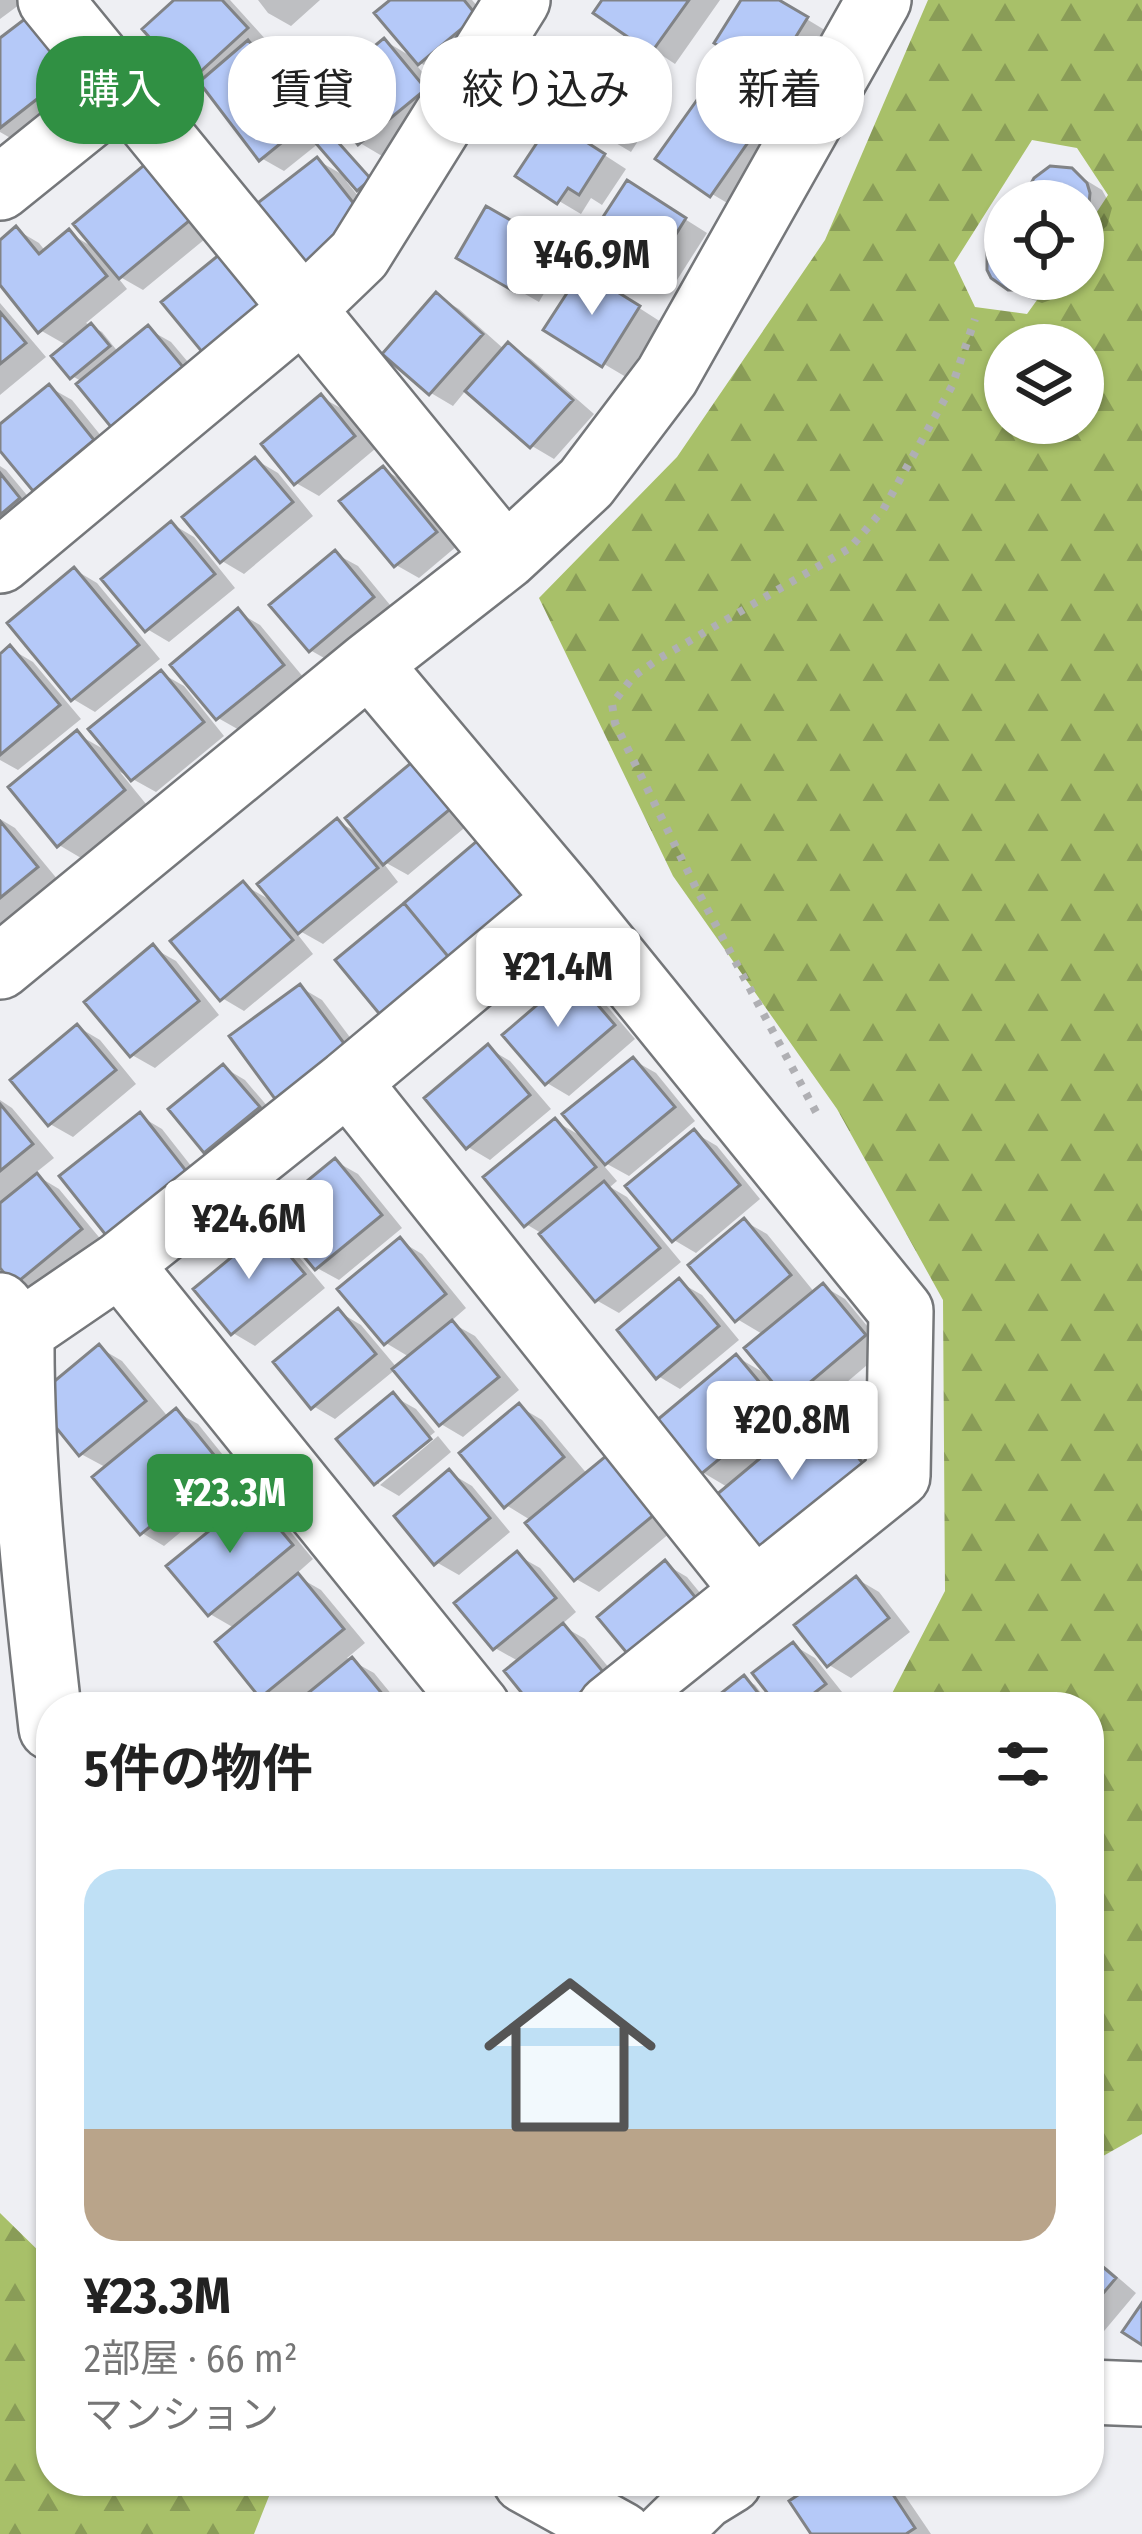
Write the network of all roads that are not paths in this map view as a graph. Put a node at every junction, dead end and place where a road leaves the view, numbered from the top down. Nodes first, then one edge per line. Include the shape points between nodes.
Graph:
1 (518, 0) edge
2 (879, 0) edge
3 (69, 7) edge
4 (88, 36) edge
5 (55, 144) edge
6 (169, 144) edge
7 (0, 188) edge
8 (304, 307) junction
9 (506, 557) junction
10 (0, 561) edge
11 (370, 664) junction
12 (566, 899) junction
13 (0, 967) edge
14 (348, 1082) junction
15 (120, 1264) junction
16 (11, 1318) edge
17 (754, 1592) junction
18 (47, 1692) edge
19 (466, 1692) edge
20 (629, 1692) edge
21 (1104, 2393) edge
22 (1142, 2394) edge
23 (553, 2496) edge
24 (706, 2496) edge
25 (621, 2534) edge
26 (666, 2534) edge

1 - 8 street via 359,255
2 - 9 street via 667,376 586,483
3 - 4 street
5 - 7 street
6 - 8 street
8 - 9 street
8 - 10 street
9 - 11 street
11 - 12 street
11 - 13 street
12 - 14 street
12 - 17 street via 902,1311 898,1476
14 - 15 street
14 - 17 street
15 - 16 street
15 - 19 street
16 - 18 street
17 - 20 street
21 - 22 street
23 - 25 street
24 - 26 street

